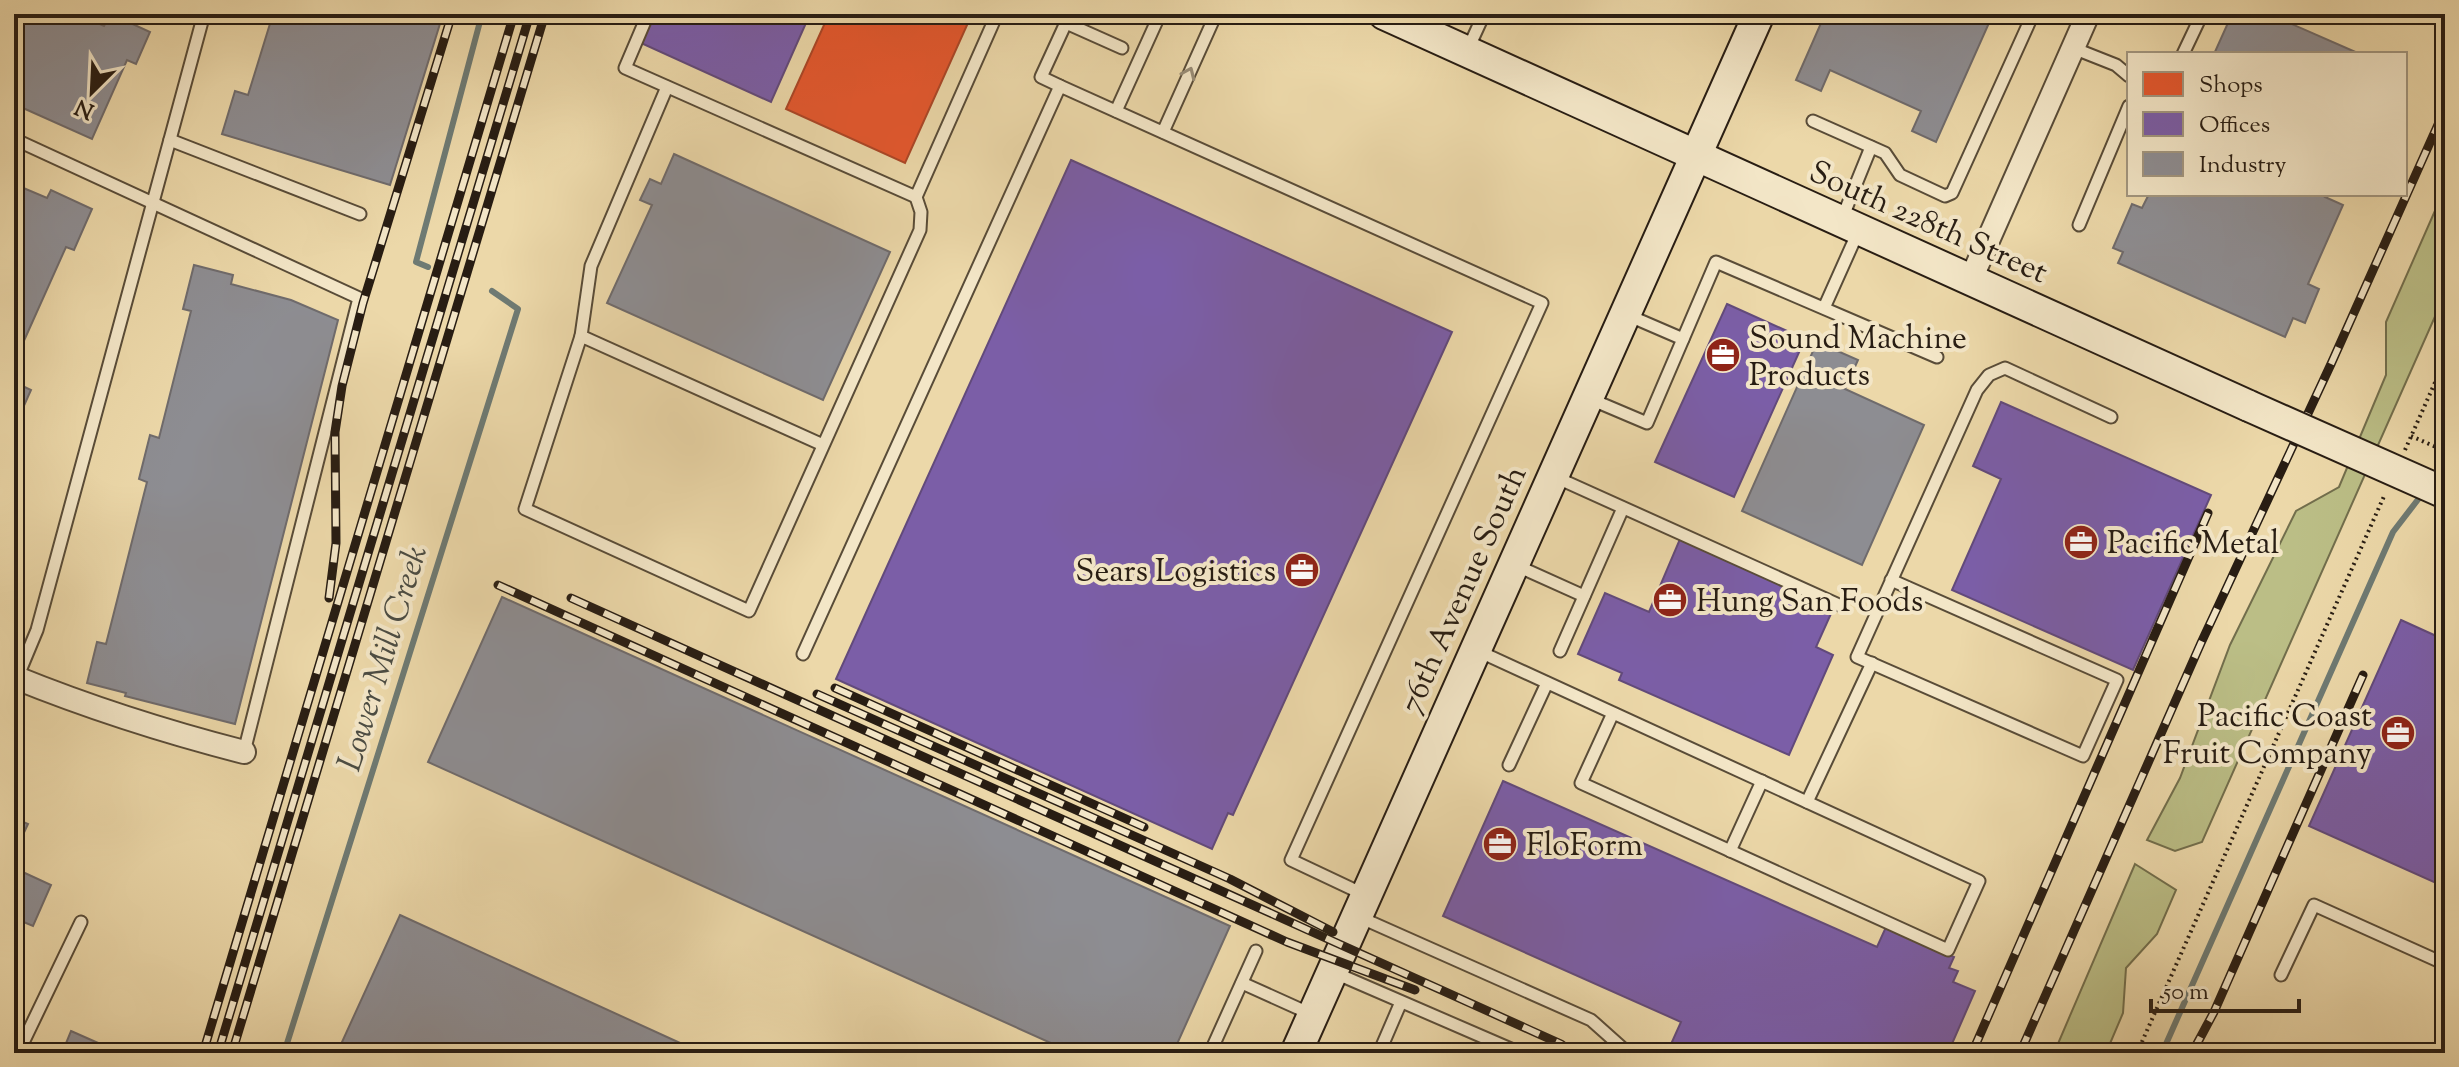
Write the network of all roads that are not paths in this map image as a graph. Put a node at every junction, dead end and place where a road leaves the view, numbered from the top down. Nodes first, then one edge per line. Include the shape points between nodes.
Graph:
1 (204, 14) edge
2 (648, 14) edge
3 (997, 14) edge
4 (1160, 14) edge
5 (1216, 14) edge
6 (1384, 14) edge
7 (1484, 14) edge
8 (1759, 14) edge
9 (2033, 14) edge
10 (2088, 14) edge
11 (2202, 14) edge
12 (1068, 18) edge
13 (1122, 48) dead end
14 (2073, 48) junction
15 (1467, 52) junction
16 (2184, 52) edge
17 (2127, 74) edge
18 (1060, 86) junction
19 (667, 87) junction
20 (1116, 111) junction
21 (2127, 111) edge
22 (1813, 121) dead end
23 (1163, 132) junction
24 (14, 139) edge
25 (170, 140) junction
26 (1871, 147) junction
27 (1695, 155) junction
28 (916, 197) junction
29 (153, 203) junction
30 (360, 214) dead end
31 (1850, 225) junction
32 (2079, 225) dead end
33 (1971, 279) junction
34 (1824, 308) junction
35 (1624, 314) junction
36 (581, 336) junction
37 (1683, 339) junction
38 (1937, 357) dead end
39 (1587, 397) junction
40 (2111, 417) dead end
41 (823, 445) junction
42 (1552, 476) junction
43 (2445, 493) edge
44 (1623, 508) junction
45 (1513, 564) junction
46 (2445, 564) edge
47 (2445, 570) edge
48 (1891, 580) junction
49 (1584, 596) junction
50 (1839, 605) dead end
51 (1475, 650) junction
52 (1560, 651) dead end
53 (803, 654) dead end
54 (1872, 663) junction
55 (16, 677) edge
56 (1547, 683) junction
57 (1613, 713) junction
58 (244, 752) joint
59 (1509, 765) dead end
60 (1762, 781) junction
61 (1807, 802) junction
62 (1730, 851) junction
63 (1362, 906) junction
64 (81, 922) dead end
65 (1256, 951) dead end
66 (2445, 964) edge
67 (1332, 971) junction
68 (2281, 975) dead end
69 (1242, 983) junction
70 (1401, 1002) junction
71 (1313, 1015) junction
72 (18, 1053) edge
73 (1210, 1053) edge
74 (1296, 1053) edge
75 (1379, 1053) edge
76 (1520, 1053) edge
77 (1628, 1053) edge

1 - 25 lane
2 - 19 lane via 625,68
3 - 28 lane
4 - 20 lane
23 -> 5 lane
6 - 15 main road, South 228th Street
7 - 15 lane
8 - 27 main road, 76th Avenue South
9 - 26 lane via 1952,193 1945,196 1900,175 1885,153
10 - 14 street
11 - 16 lane
12 - 13 lane
12 - 18 lane via 1041,77
14 - 17 lane
14 - 33 street
15 - 27 main road, South 228th Street
18 - 20 lane
18 - 53 lane
19 - 28 lane
19 - 36 lane via 591,266
20 - 23 lane
21 - 32 lane
22 - 26 lane
23 - 63 lane via 1542,303 1291,860
24 - 29 lane
25 - 29 lane
25 - 30 lane
26 - 31 lane
27 - 31 main road, South 228th Street
27 - 35 main road, 76th Avenue South
28 - 41 lane via 920,230
29 - 55 lane via 37,630
29 - 58 lane via 359,298
31 - 33 main road, South 228th Street
31 - 34 lane
33 - 43 main road, South 228th Street, bridge
34 - 37 lane via 1716,262
34 - 38 lane
35 - 37 lane
35 - 39 main road, 76th Avenue South
36 - 41 lane
36 - 41 lane via 525,509 749,611
37 - 39 lane via 1647,423
39 - 42 main road, 76th Avenue South
40 - 48 lane via 2005,368 1989,375 1977,390
42 - 44 lane
42 - 45 main road, 76th Avenue South
44 - 49 lane
44 - 50 lane
45 - 49 lane
45 - 51 main road, 76th Avenue South
46 - 47 lane
48 - 54 lane via 1857,657
48 - 54 lane via 2117,680 2083,756
49 - 52 lane
51 - 56 lane
51 - 63 main road, 76th Avenue South
54 - 61 lane
55 - 58 street
56 - 57 lane
56 - 59 lane
57 - 60 lane
57 - 62 lane via 1581,783
60 - 61 lane
60 - 62 lane
61 - 62 lane via 1979,881 1948,950
63 - 67 main road, 76th Avenue South
63 - 77 lane via 1591,1020
64 - 72 lane
65 - 69 lane
66 - 68 lane via 2314,905
67 - 70 lane
67 - 71 main road, 76th Avenue South
69 - 71 lane
69 - 73 lane
70 - 75 lane
70 - 76 lane
71 - 74 main road, 76th Avenue South

